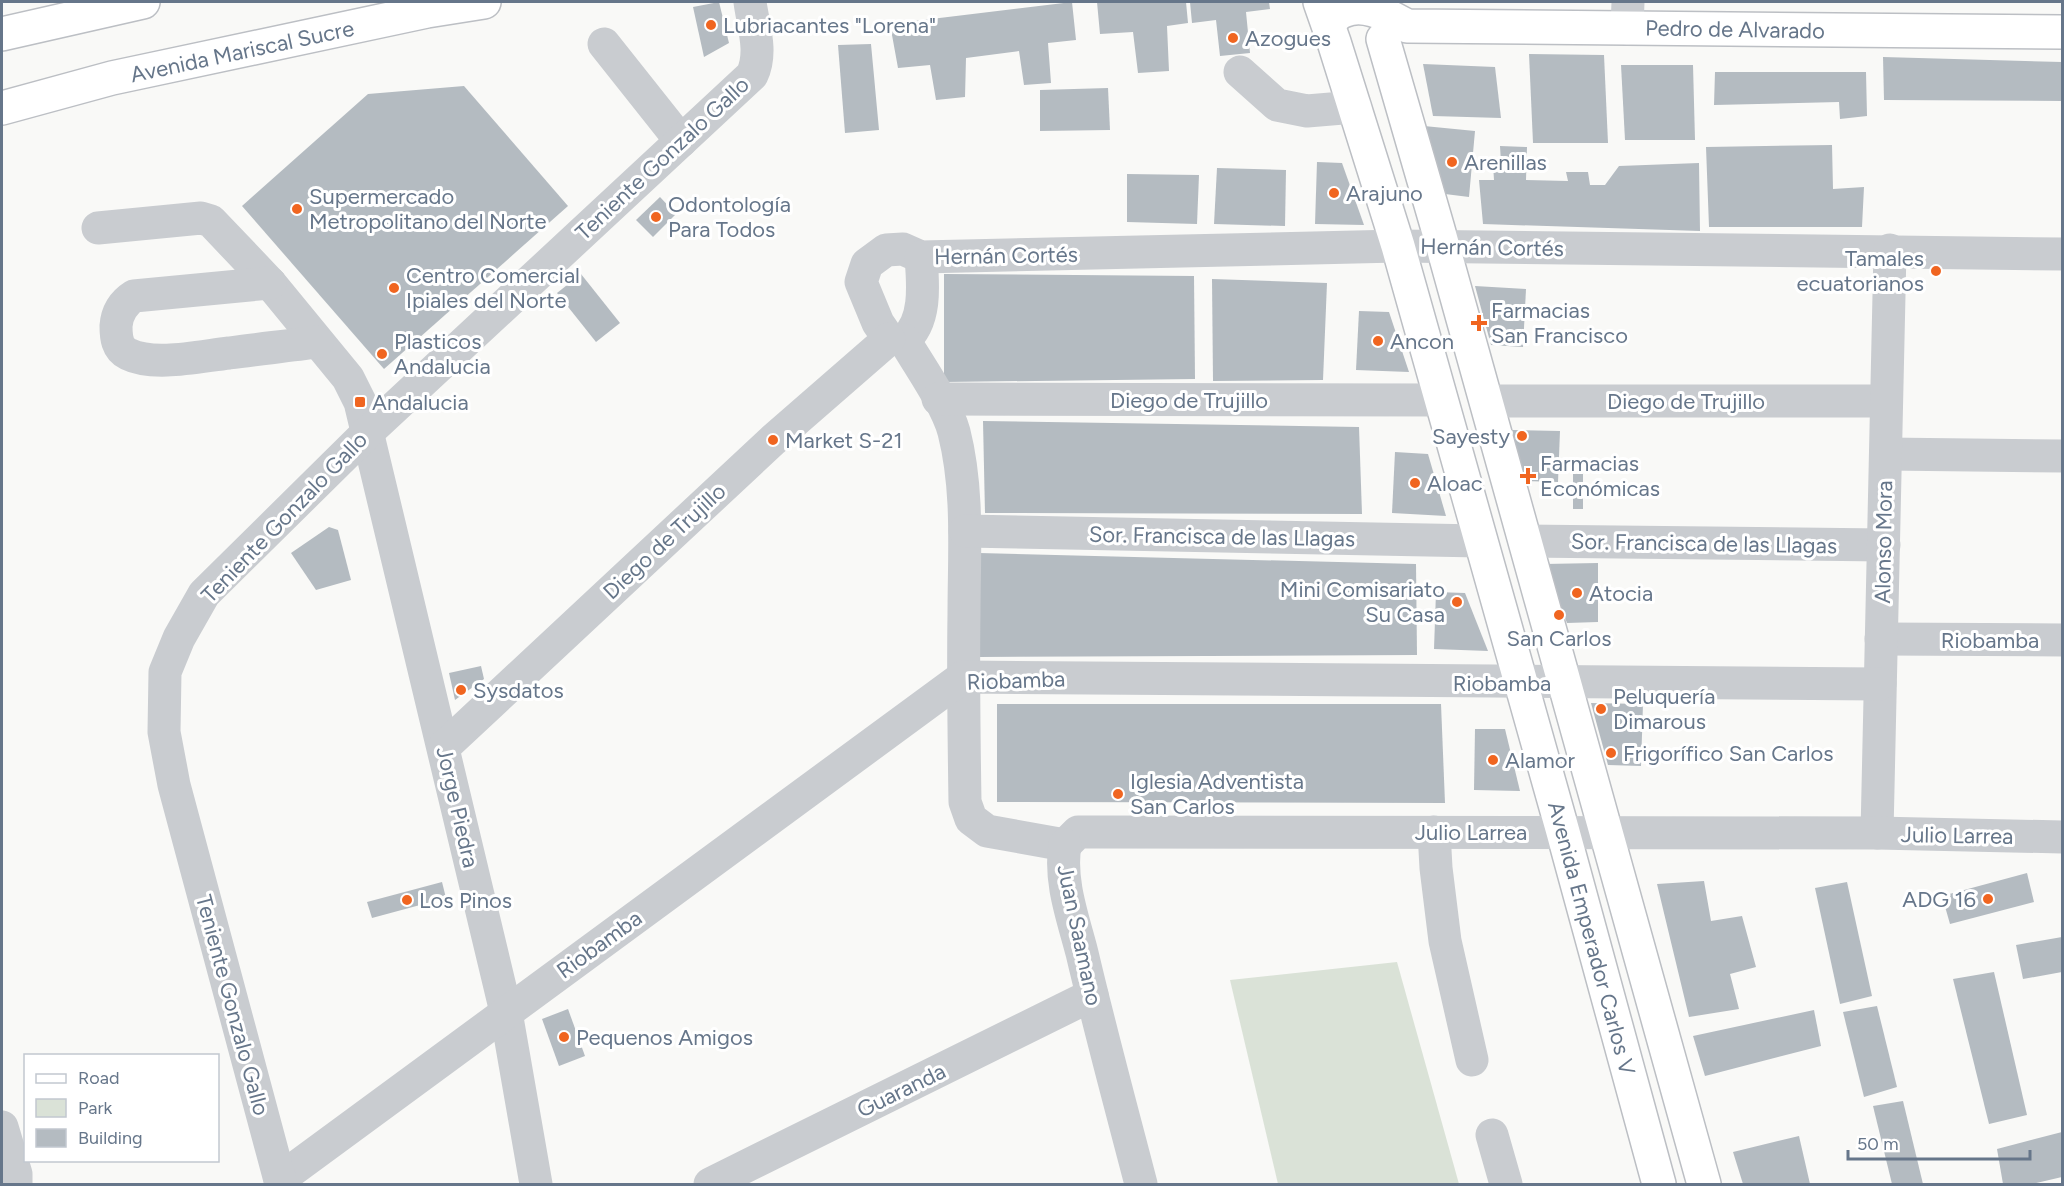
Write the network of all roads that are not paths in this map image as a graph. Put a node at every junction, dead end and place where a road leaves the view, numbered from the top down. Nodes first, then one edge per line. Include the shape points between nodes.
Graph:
1 (143, 2) edge
2 (484, 2) edge
3 (750, 2) edge
4 (99, 8) edge
5 (1627, 15) edge
6 (1327, 22) edge
7 (2062, 32) edge
8 (1395, 33) junction
9 (2, 34) edge
10 (604, 44) dead end
11 (1240, 72) dead end
12 (1355, 107) junction
13 (2, 108) edge
14 (681, 141) junction
15 (98, 228) dead end
16 (1398, 246) junction
17 (1442, 246) junction
18 (1890, 250) junction
19 (2062, 254) edge
20 (921, 257) junction
21 (270, 283) junction
22 (896, 339) junction
23 (317, 342) junction
24 (938, 399) junction
25 (1440, 400) junction
26 (1486, 401) junction
27 (1886, 401) junction
28 (367, 433) junction
29 (1886, 453) junction
30 (2062, 456) edge
31 (965, 531) junction
32 (1480, 541) junction
33 (1525, 541) junction
34 (1884, 545) junction
35 (1881, 639) junction
36 (2062, 640) edge
37 (963, 677) junction
38 (1521, 683) junction
39 (1564, 683) junction
40 (1880, 684) junction
41 (444, 747) junction
42 (1434, 832) junction
43 (1563, 832) junction
44 (1606, 832) junction
45 (1877, 833) junction
46 (2062, 837) edge
47 (1065, 845) junction
48 (1092, 995) junction
49 (506, 1012) junction
50 (1472, 1059) dead end
51 (2, 1127) edge
52 (1492, 1135) dead end
53 (11, 1177) edge
54 (280, 1182) edge
55 (536, 1185) edge
56 (710, 1185) edge
57 (1141, 1185) edge
58 (1506, 1185) edge
59 (1659, 1185) edge
60 (1704, 1185) edge

1 - 4 main road
2 - 13 main road, Avenida Mariscal Sucre via 112,78
3 - 14 street, Teniente Gonzalo Gallo via 757,55 752,75
4 - 9 main road
5 - 7 main road, Pedro de Alvarado
5 - 8 main road, Pedro de Alvarado
6 - 8 main road, Pedro de Alvarado via 1343,10 1361,7 1379,12
6 - 12 main road, Avenida Emperador Carlos V
8 - 17 main road, Avenida Emperador Carlos V
10 - 14 street
11 - 12 street via 1277,105 1307,111
12 - 16 main road, Avenida Emperador Carlos V
14 - 28 street, Teniente Gonzalo Gallo
15 - 21 street, Jorge Piedra via 201,218 211,221
16 - 17 street, Hernán Cortés
16 - 20 street, Hernán Cortés
16 - 25 main road, Avenida Emperador Carlos V
17 - 18 street, Hernán Cortés
17 - 26 main road, Avenida Emperador Carlos V
18 - 19 street, Hernán Cortés
18 - 27 street, Alonso Mora
20 - 22 street via 923,284 918,322 913,333
20 - 22 street via 903,249 886,250 867,264 861,282 878,323
21 - 23 street, Jorge Piedra
21 - 23 street via 134,296 125,301 117,317 119,346 126,353 152,360
22 - 24 street, Juan Saamano
22 - 41 street, Diego de Trujillo via 773,440
23 - 28 street, Jorge Piedra via 348,378 360,402
24 - 25 street, Diego de Trujillo
24 - 31 street, Juan Saamano via 953,430 961,467
25 - 32 main road, Avenida Emperador Carlos V
26 - 27 street, Diego de Trujillo
26 - 33 main road, Avenida Emperador Carlos V
27 - 29 street, Alonso Mora
28 - 41 street, Jorge Piedra
28 - 54 street, Teniente Gonzalo Gallo via 204,594 165,672 164,732 174,785
29 - 30 street
29 - 34 street, Alonso Mora
31 - 32 street, Sor. Francisca de las Llagas
31 - 37 street, Juan Saamano
32 - 38 main road, Avenida Emperador Carlos V
33 - 34 street, Sor. Francisca de las Llagas
33 - 39 main road, Avenida Emperador Carlos V
34 - 35 street, Alonso Mora
35 - 36 street, Riobamba
35 - 40 street, Alonso Mora
37 - 38 street, Riobamba
37 - 47 street, Juan Saamano via 965,802 971,819 987,831
37 - 49 street, Riobamba
38 - 39 street, Riobamba
38 - 43 main road, Avenida Emperador Carlos V
39 - 40 street, Riobamba
39 - 44 main road, Avenida Emperador Carlos V
40 - 45 street, Alonso Mora
41 - 49 street, Jorge Piedra
42 - 43 street, Julio Larrea
42 - 47 street, Julio Larrea via 1078,832
42 - 50 street via 1445,941
43 - 44 street, Julio Larrea
43 - 59 main road, Avenida Emperador Carlos V
44 - 45 street, Julio Larrea
44 - 60 main road, Avenida Emperador Carlos V
45 - 46 street, Julio Larrea
47 - 48 street, Juan Saamano via 1065,884
48 - 56 street, Guaranda
48 - 57 street, Juan Saamano
49 - 54 street, Riobamba
49 - 55 street, Jorge Piedra
51 - 53 street
52 - 58 street

